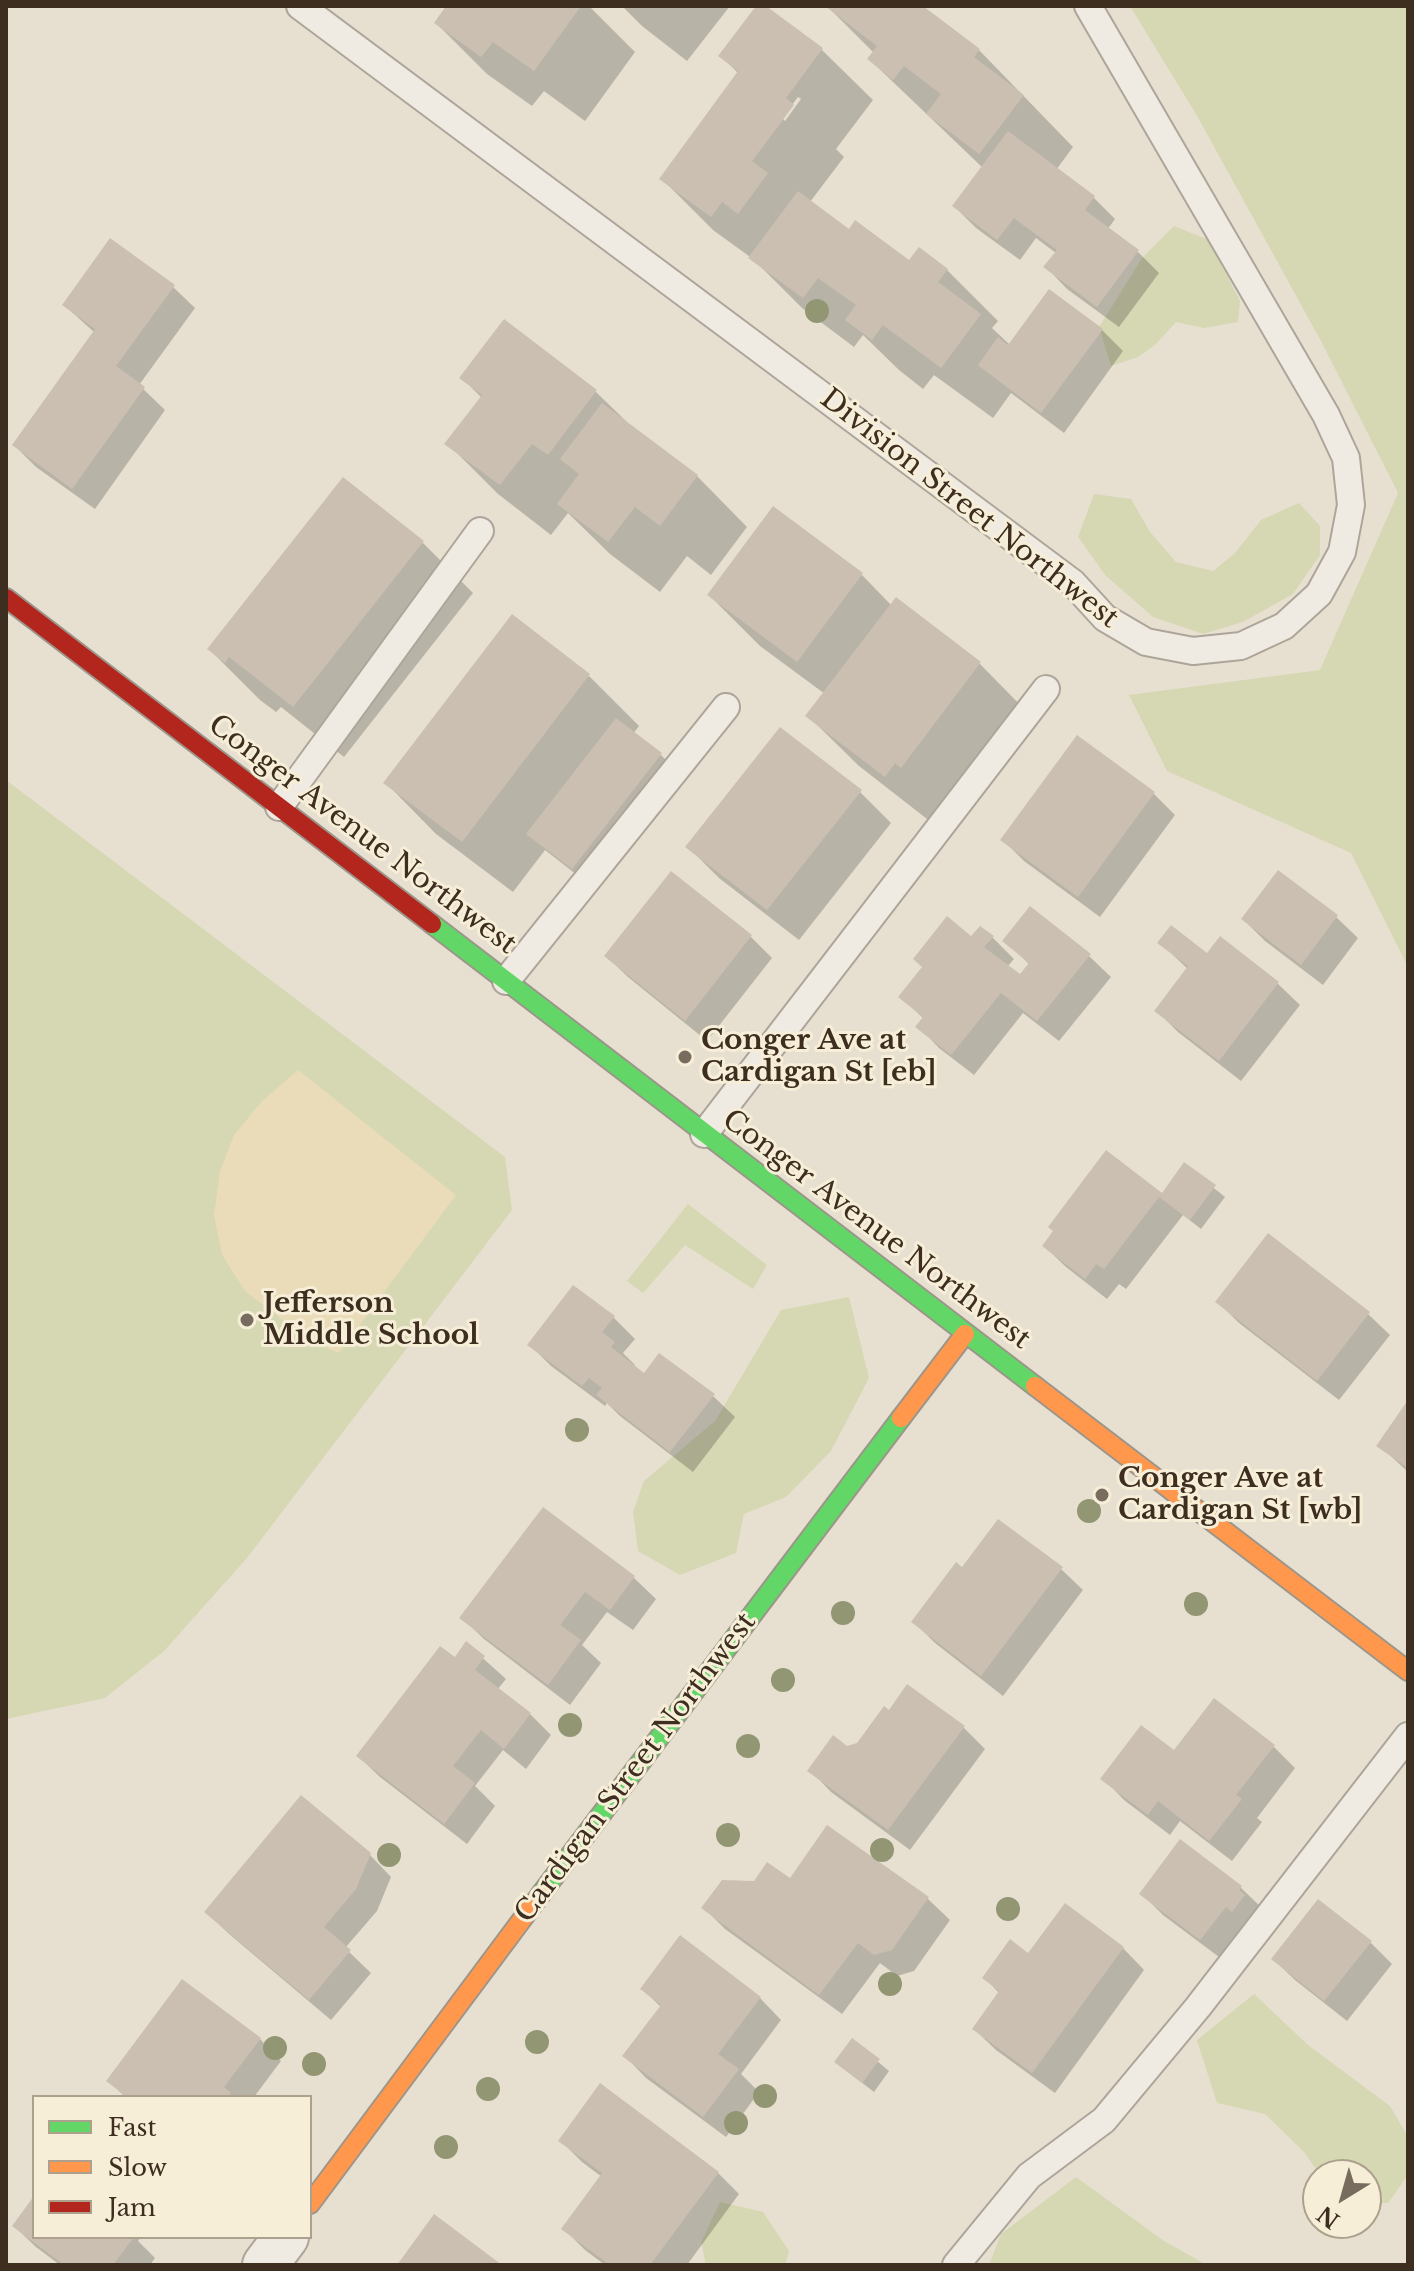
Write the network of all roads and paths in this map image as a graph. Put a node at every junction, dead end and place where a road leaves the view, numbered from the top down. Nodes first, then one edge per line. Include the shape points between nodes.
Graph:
1 (300, 6) edge
2 (1088, 6) edge
3 (480, 531) dead end
4 (6, 598) edge
5 (1046, 689) dead end
6 (726, 707) dead end
7 (279, 807) junction
8 (506, 981) junction
9 (704, 1134) junction
10 (965, 1334) junction
11 (1408, 1671) edge
12 (1408, 1736) edge
13 (312, 2201) edge
14 (284, 2239) edge
15 (265, 2265) edge
16 (956, 2265) edge

1 - 2 lane, Division Street Northwest via 1073,583 1105,618 1146,642 1193,651 1241,646 1284,626 1319,594 1342,552 1351,505 1346,458
3 - 7 lane
4 - 7 street, Conger Avenue Northwest
5 - 9 lane
6 - 8 lane
7 - 8 street, Conger Avenue Northwest
8 - 9 street, Conger Avenue Northwest
9 - 10 street, Conger Avenue Northwest
10 - 11 street, Conger Avenue Northwest
10 - 13 street, Cardigan Street Northwest
12 - 16 lane via 1104,2120 1029,2176
14 - 15 street

